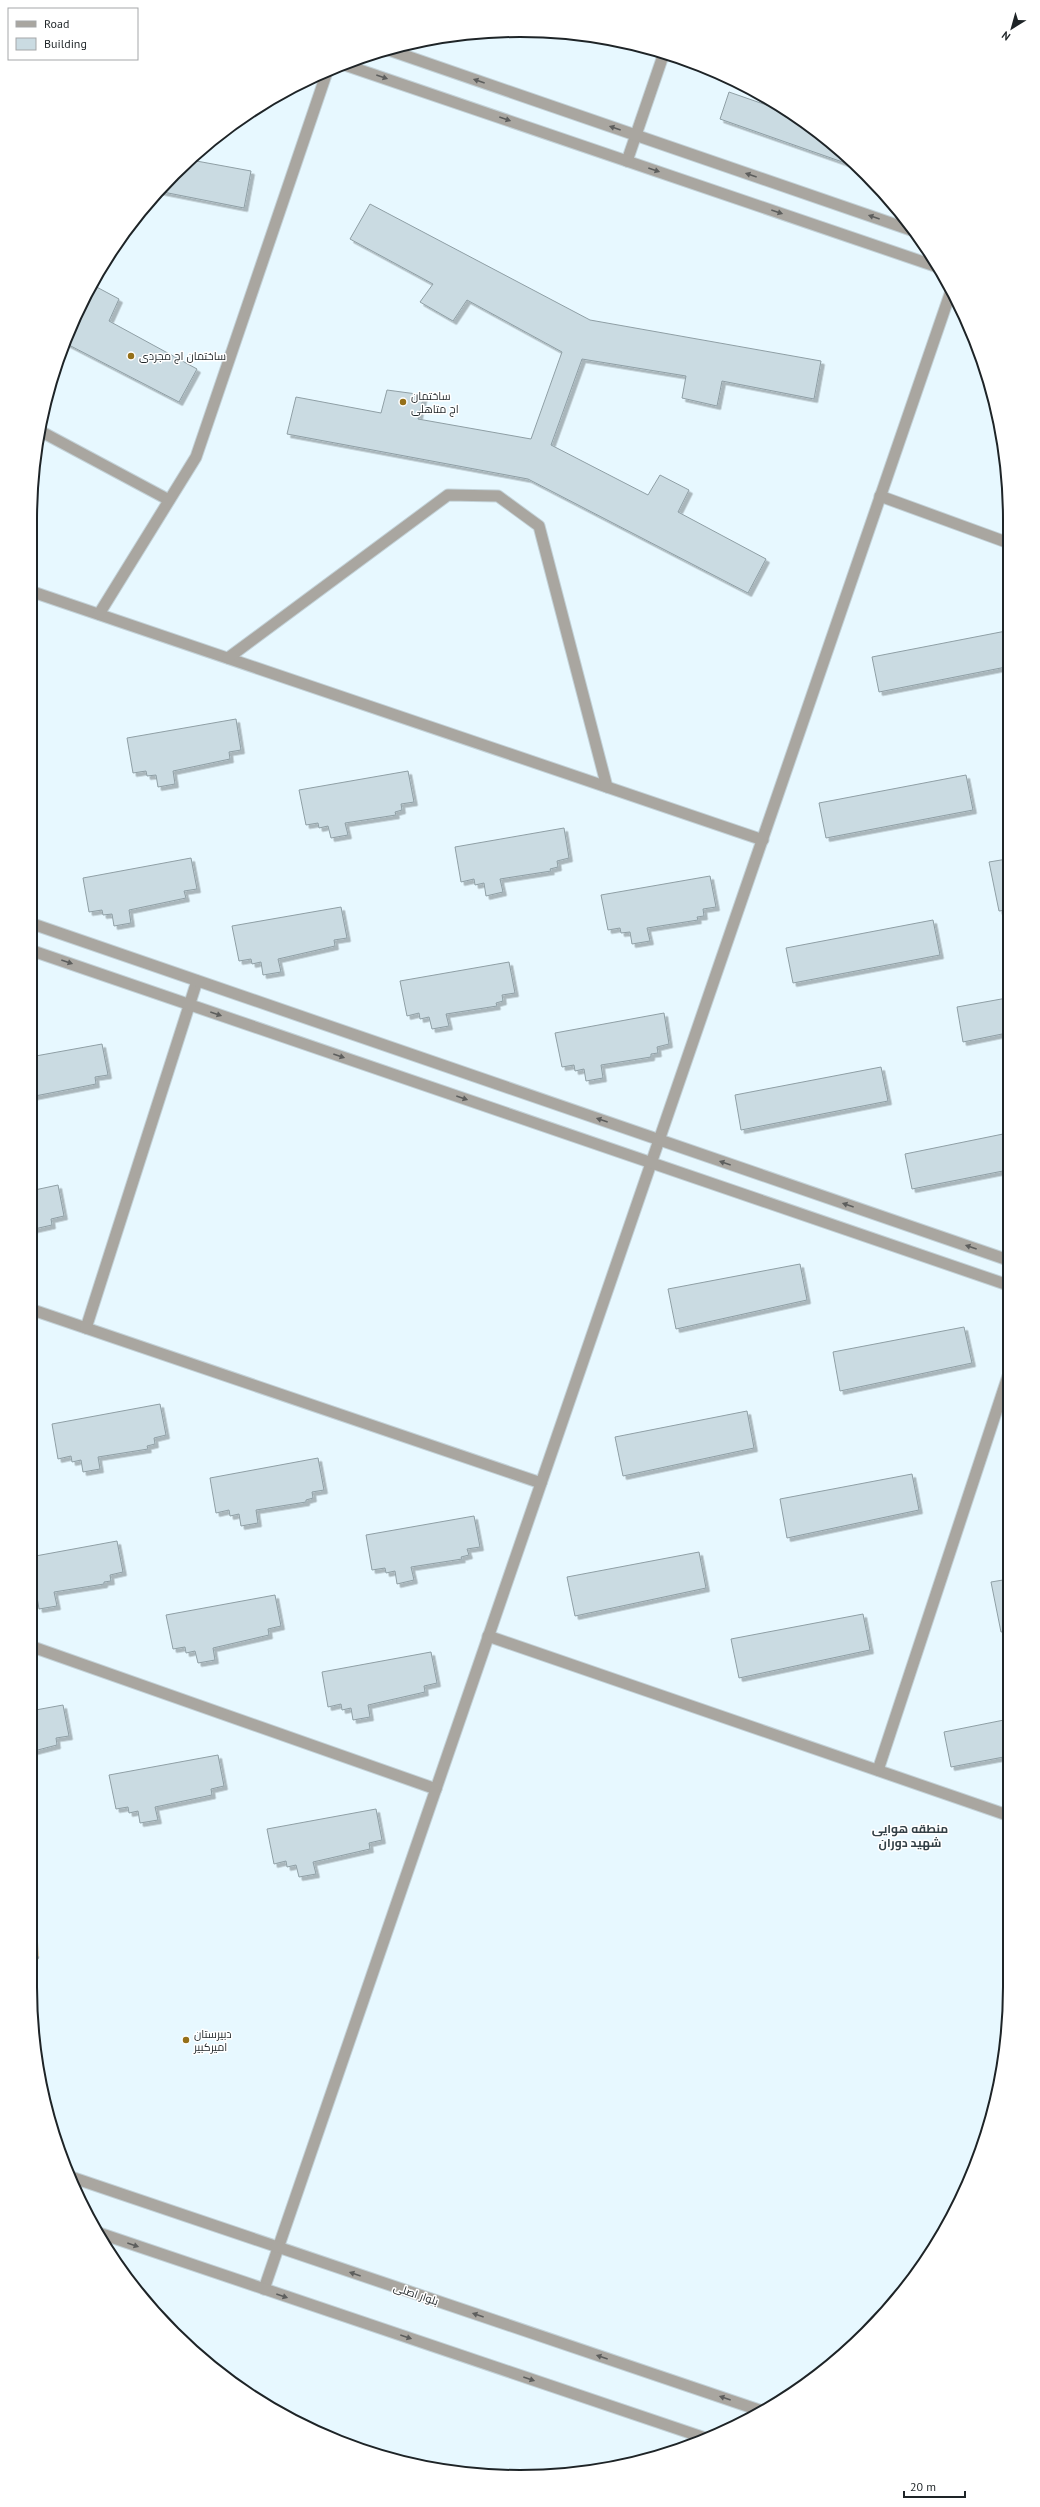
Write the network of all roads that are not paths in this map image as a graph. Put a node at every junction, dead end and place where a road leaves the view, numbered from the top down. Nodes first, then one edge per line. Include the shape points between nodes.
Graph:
1 (395, 53) edge
2 (662, 59) edge
3 (353, 68) edge
4 (325, 79) edge
5 (636, 135) junction
6 (627, 161) junction
7 (904, 228) edge
8 (929, 264) edge
9 (949, 298) edge
10 (45, 434) edge
11 (880, 496) junction
12 (169, 500) junction
13 (1003, 541) edge
14 (37, 593) edge
15 (99, 614) junction
16 (228, 658) junction
17 (607, 787) junction
18 (762, 840) junction
19 (37, 925) edge
20 (37, 952) edge
21 (197, 980) junction
22 (190, 1004) junction
23 (659, 1140) junction
24 (651, 1162) junction
25 (1003, 1258) edge
26 (1003, 1283) edge
27 (37, 1312) edge
28 (86, 1328) junction
29 (1003, 1391) edge
30 (541, 1483) junction
31 (488, 1636) junction
32 (37, 1648) edge
33 (878, 1770) junction
34 (436, 1789) junction
35 (1003, 1814) edge
36 (77, 2179) edge
37 (106, 2236) edge
38 (278, 2248) junction
39 (264, 2289) junction
40 (755, 2409) edge
41 (698, 2436) edge

5 -> 1 street
2 - 5 street
3 -> 6 street
4 - 12 street via 196,458
5 - 6 street
7 -> 5 street
6 -> 8 street
9 - 11 street
10 - 12 street
11 - 13 street
11 - 18 street
12 - 15 street
14 - 15 street
15 - 16 street
16 - 17 street
16 - 17 street via 448,495 498,496 539,526
17 - 18 street
18 - 23 street
19 - 21 street
20 -> 22 street
21 - 22 street
23 -> 21 street
22 -> 24 street
22 - 28 street
23 - 24 street
25 -> 23 street
24 - 26 street
24 - 30 street
27 - 28 street
28 - 30 street
29 - 33 street
30 - 31 street
31 - 33 street
31 - 34 street
32 - 34 street
33 - 35 street
34 - 38 street
36 - 38 street, بلوار اصلی
37 -> 39 street
38 - 39 street
40 -> 38 street, بلوار اصلی
39 -> 41 street

